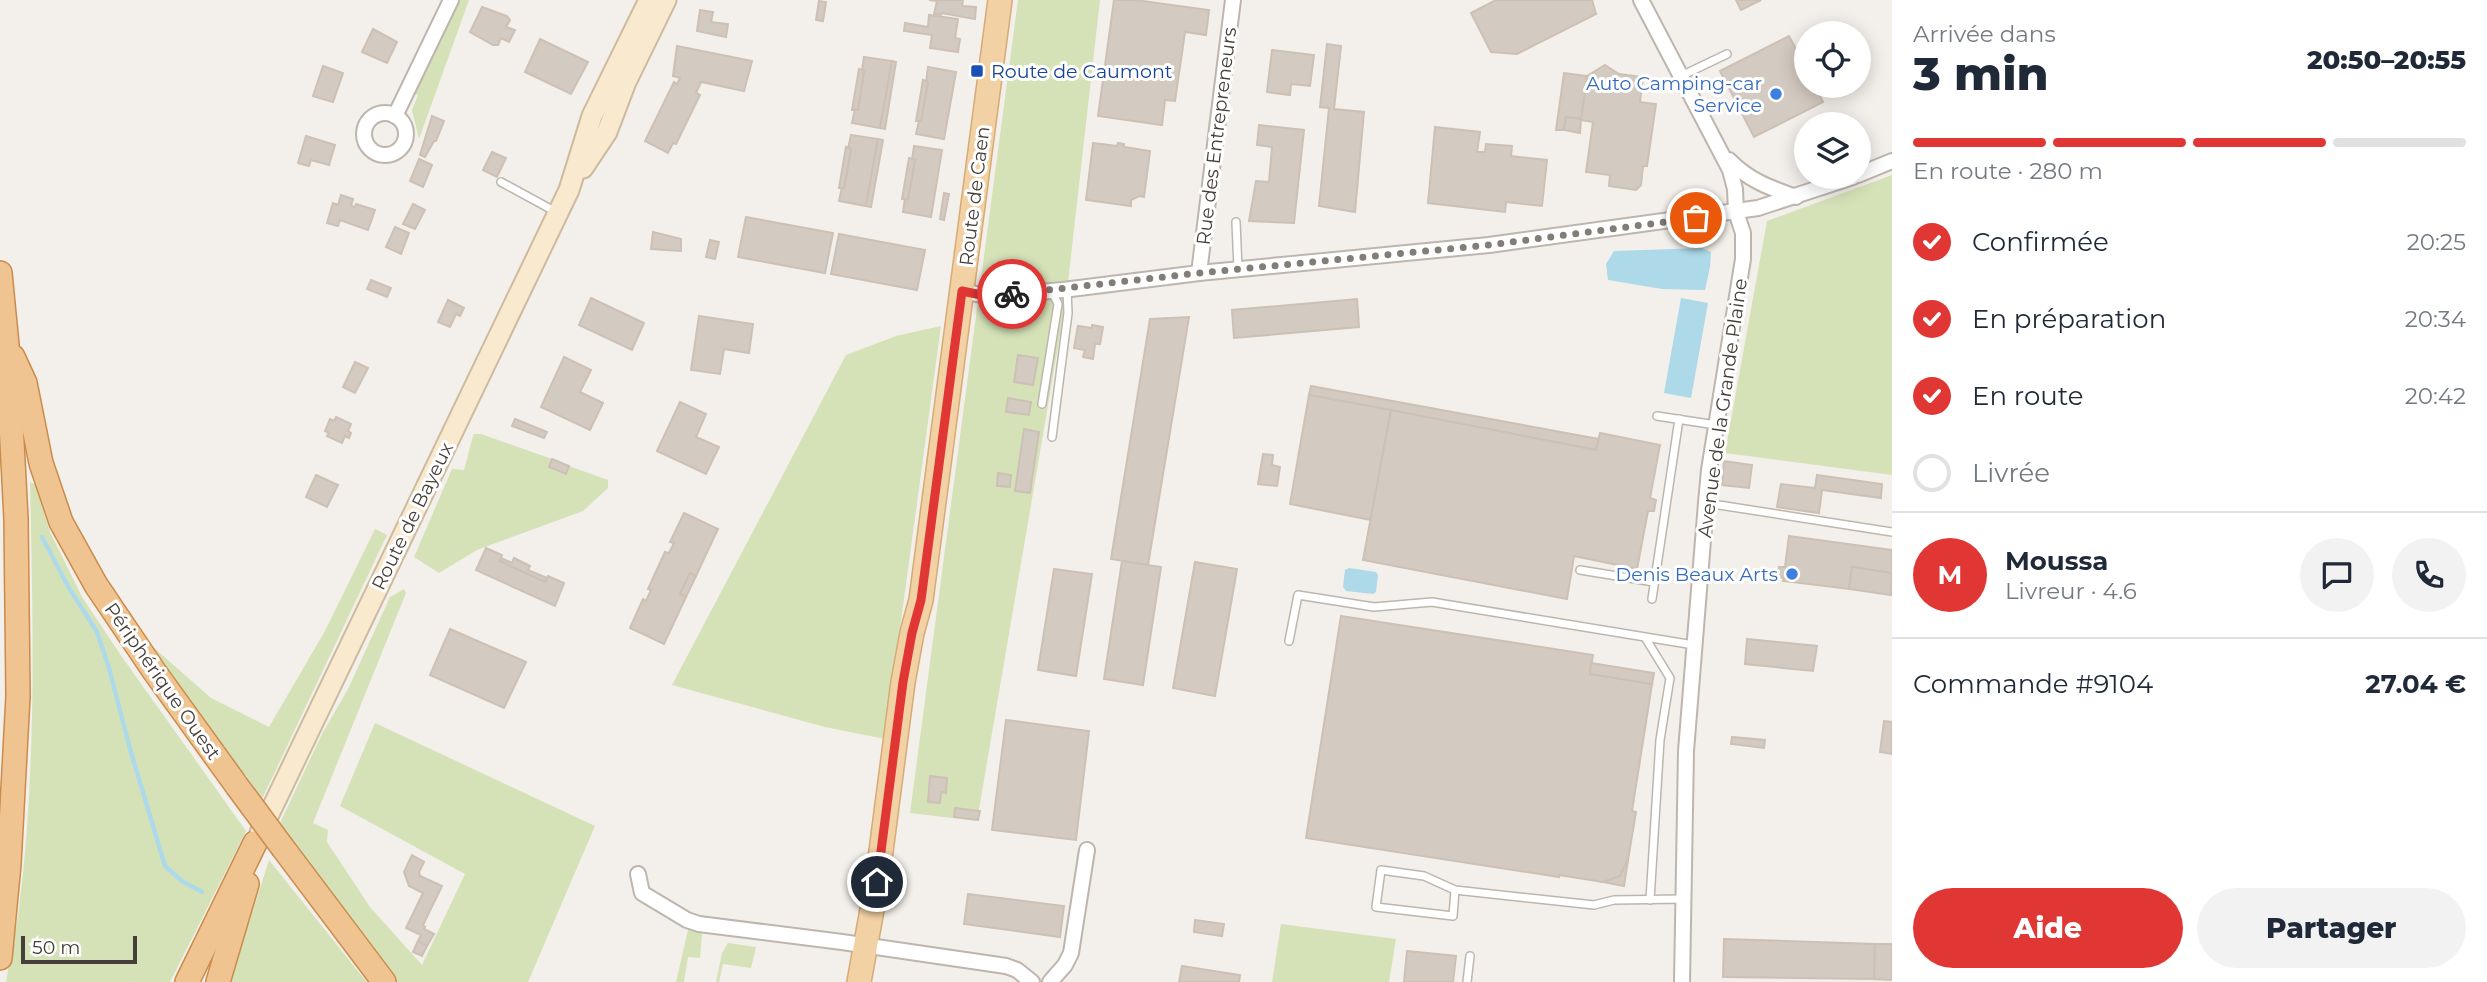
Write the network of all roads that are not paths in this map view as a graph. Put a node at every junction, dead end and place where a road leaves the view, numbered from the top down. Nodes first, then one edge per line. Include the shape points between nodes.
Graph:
1 (451, 0) edge
2 (649, 0) edge
3 (666, 0) edge
4 (1000, 0) edge
5 (1233, 0) edge
6 (1641, 0) edge
7 (1727, 54) dead end
8 (1681, 76) junction
9 (395, 116) dead end
10 (1721, 152) junction
11 (1892, 161) edge
12 (1871, 170) edge
13 (501, 182) dead end
14 (1819, 189) edge
15 (569, 190) junction
16 (1797, 197) junction
17 (1736, 212) junction
18 (558, 213) junction
19 (1236, 222) dead end
20 (1238, 269) junction
21 (0, 273) edge
22 (1199, 273) junction
23 (1068, 289) junction
24 (962, 291) junction
25 (1051, 291) junction
26 (7, 345) junction
27 (1042, 404) dead end
28 (1657, 416) dead end
29 (1679, 419) junction
30 (1716, 425) junction
31 (1052, 437) dead end
32 (1706, 503) junction
33 (1892, 532) edge
34 (1580, 570) dead end
35 (1654, 582) junction
36 (1652, 599) dead end
37 (1646, 639) junction
38 (1289, 641) dead end
39 (1695, 645) junction
40 (255, 843) junction
41 (1087, 850) dead end
42 (638, 874) dead end
43 (1455, 890) junction
44 (1684, 899) junction
45 (1650, 900) junction
46 (873, 947) junction
47 (1470, 956) dead end
48 (0, 958) edge
49 (187, 982) edge
50 (218, 982) edge
51 (384, 982) edge
52 (859, 982) edge
53 (873, 982) edge
54 (1032, 982) edge
55 (1050, 982) edge
56 (1467, 982) edge
57 (1682, 982) edge

1 - 9 street
2 - 15 main road, Route de Bayeux via 592,116
3 - 15 main road, Route de Bayeux via 607,132
4 - 24 main road, Route de Caen
5 - 22 street, Rue des Entrepreneurs
6 - 8 street
7 - 8 lane
8 - 10 street
10 - 16 street via 1743,174
10 - 17 street, Avenue de la Grande Plaine via 1735,189
11 - 12 street
13 - 18 lane
14 - 16 street
15 - 18 main road, Route de Bayeux
16 - 17 street
17 - 20 street via 1489,245
17 - 30 street, Avenue de la Grande Plaine via 1744,251
18 - 40 main road, Route de Bayeux
19 - 20 lane
20 - 22 street
21 - 26 highway
22 - 23 street
23 - 25 street
23 - 31 lane
24 - 25 street via 986,296
24 - 46 main road, Route de Caen via 921,600 918,680 885,923
25 - 27 lane via 1058,304
26 - 48 highway via 16,519 18,696
26 - 51 highway, Périphérique Ouest, bridge via 25,383 41,463 61,522 96,585 237,786
28 - 29 lane
29 - 30 lane
29 - 35 lane
30 - 32 street, Avenue de la Grande Plaine
32 - 33 lane
32 - 39 street, Avenue de la Grande Plaine
34 - 35 lane
35 - 36 lane
37 - 38 lane via 1432,602 1374,607 1298,595
37 - 39 lane
37 - 45 lane via 1670,678 1660,740
39 - 44 street, Avenue de la Grande Plaine via 1686,751
40 - 49 highway
40 - 50 highway
41 - 55 street via 1071,953
42 - 46 street via 642,893 699,924
43 - 43 lane via 1424,876 1381,870 1376,907 1453,916
43 - 45 lane via 1594,905
44 - 45 lane
44 - 57 street, Avenue de la Grande Plaine
46 - 52 main road, Route de Caen
46 - 53 main road, Route de Caen
46 - 54 street via 1006,966
47 - 56 lane

